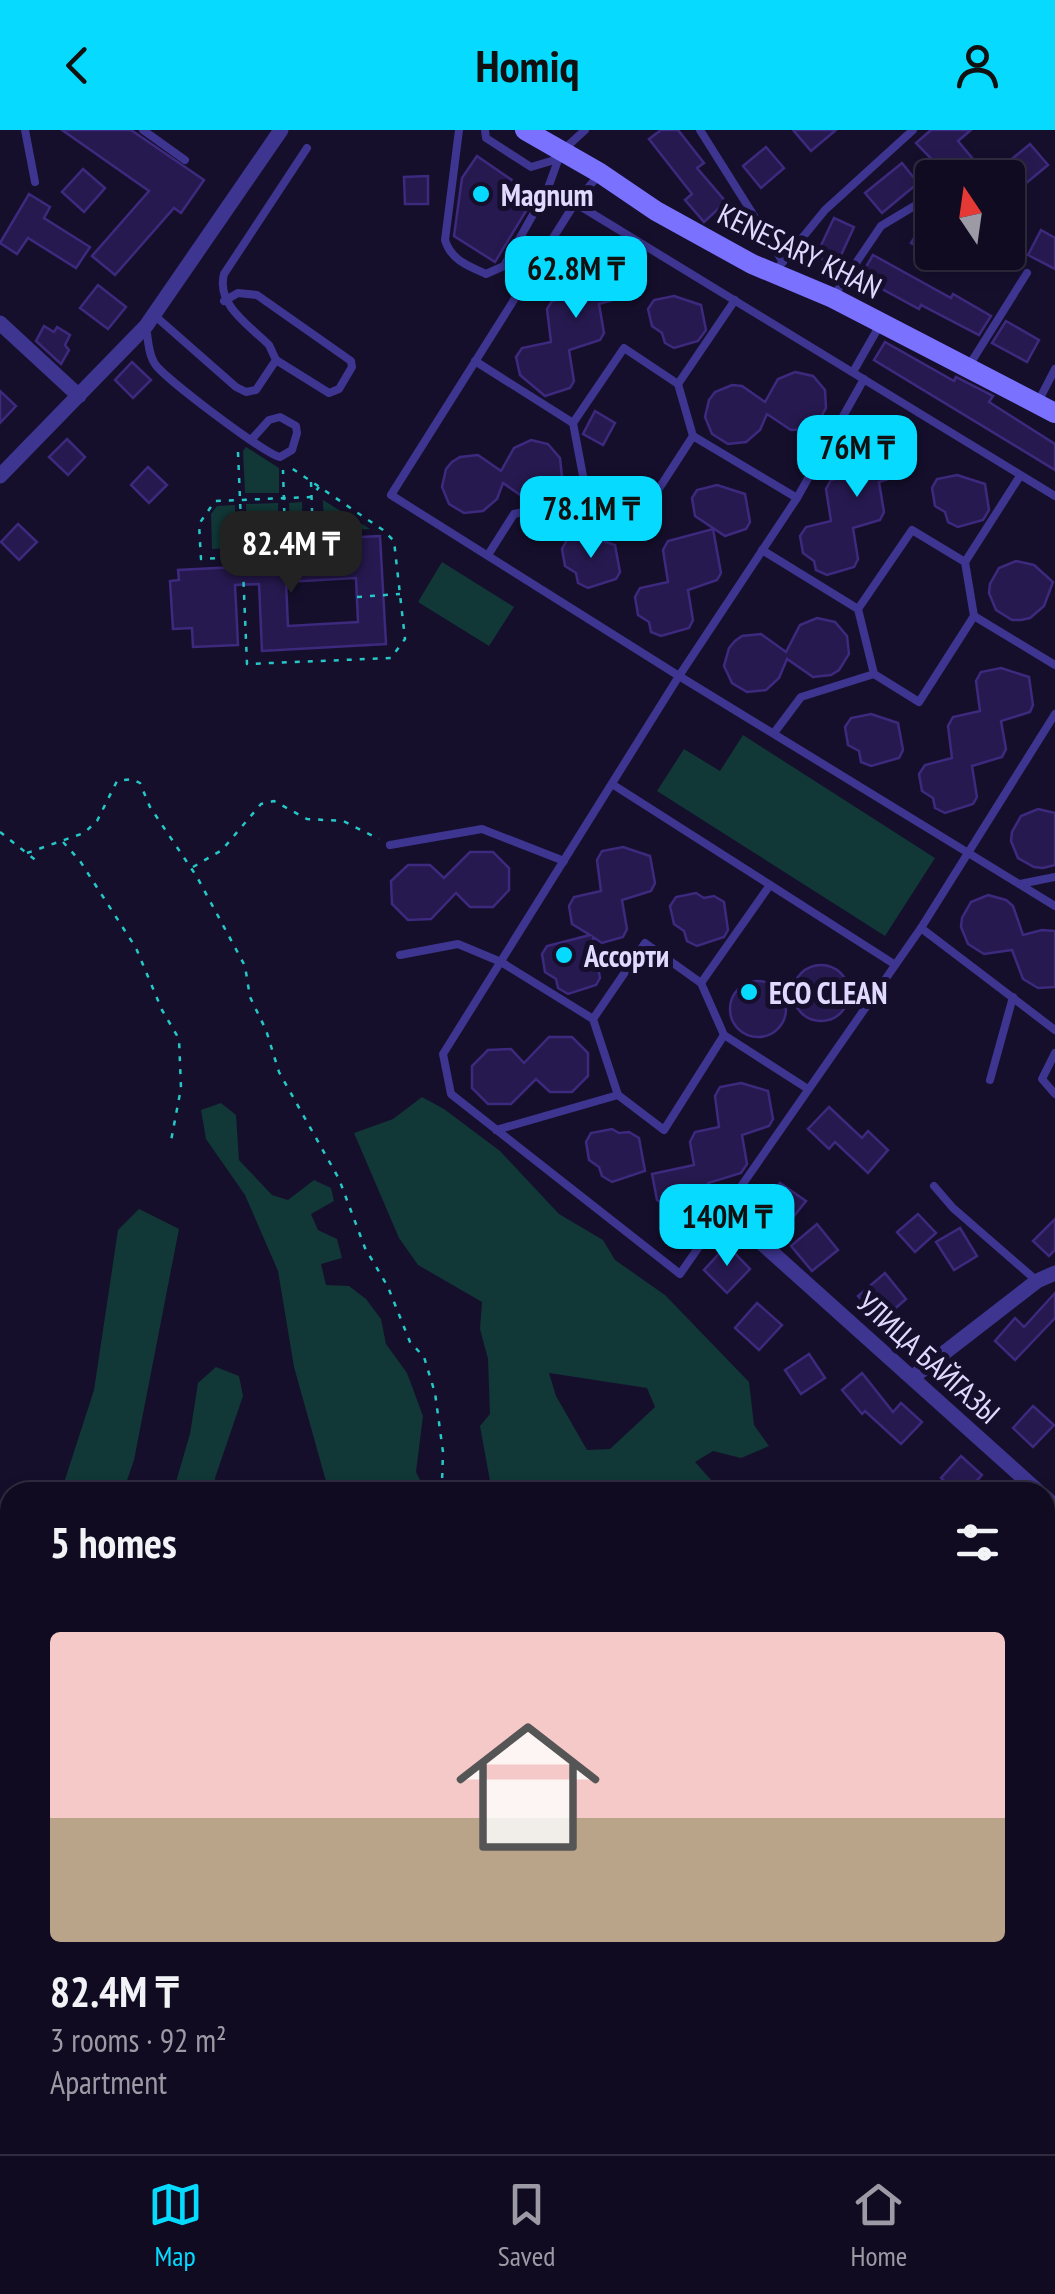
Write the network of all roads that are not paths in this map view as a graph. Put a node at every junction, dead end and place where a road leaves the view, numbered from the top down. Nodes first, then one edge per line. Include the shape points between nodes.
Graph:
1 (25, 130) edge
2 (143, 130) edge
3 (280, 130) edge
4 (459, 130) edge
5 (485, 130) edge
6 (525, 130) edge
7 (585, 130) edge
8 (700, 130) edge
9 (913, 130) edge
10 (307, 148) dead end
11 (560, 156) junction
12 (185, 160) dead end
13 (600, 174) junction
14 (35, 182) dead end
15 (576, 203) junction
16 (915, 206) edge
17 (778, 267) junction
18 (1026, 273) dead end
19 (832, 298) junction
20 (735, 300) junction
21 (224, 301) junction
22 (150, 320) junction
23 (0, 323) edge
24 (881, 323) junction
25 (276, 360) junction
26 (475, 361) junction
27 (968, 368) junction
28 (1055, 370) edge
29 (853, 372) junction
30 (864, 379) junction
31 (678, 384) junction
32 (79, 396) junction
33 (1046, 409) edge
34 (574, 423) junction
35 (692, 436) junction
36 (251, 440) junction
37 (0, 476) edge
38 (1020, 476) junction
39 (587, 496) junction
40 (1055, 496) edge
41 (796, 498) junction
42 (762, 550) junction
43 (488, 555) junction
44 (965, 562) junction
45 (858, 609) junction
46 (974, 616) junction
47 (1055, 665) edge
48 (874, 674) junction
49 (679, 676) junction
50 (1055, 714) edge
51 (1045, 730) junction
52 (774, 732) junction
53 (1055, 736) edge
54 (612, 784) junction
55 (390, 845) road end
56 (968, 853) junction
57 (564, 861) junction
58 (1055, 877) edge
59 (1020, 884) junction
60 (770, 885) junction
61 (1055, 906) edge
62 (921, 928) junction
63 (400, 955) dead end
64 (500, 962) junction
65 (894, 964) junction
66 (701, 982) junction
67 (1013, 996) junction
68 (593, 1019) junction
69 (1055, 1030) edge
70 (724, 1035) junction
71 (1055, 1052) edge
72 (990, 1080) dead end
73 (808, 1089) junction
74 (1055, 1094) edge
75 (618, 1095) junction
76 (496, 1130) junction
77 (934, 1186) dead end
78 (737, 1221) dead end
79 (1055, 1272) edge
80 (1037, 1282) junction
81 (913, 1378) junction
82 (1027, 1482) edge

1 - 14 lane
2 - 12 lane
3 - 22 street
4 - 11 lane via 445,240 462,264 486,274 504,266
5 - 11 lane via 486,138 531,166
6 - 11 street, KENESARY KHAN
7 - 11 lane
8 - 17 lane
9 - 17 lane via 826,210
10 - 21 lane via 224,274
11 - 13 street, KENESARY KHAN
13 - 15 lane
13 - 17 street, KENESARY KHAN via 656,212
15 - 20 lane
15 - 26 lane
16 - 19 lane via 882,226
17 - 19 street, KENESARY KHAN
18 - 27 lane
19 - 24 street, KENESARY KHAN
20 - 29 lane
20 - 31 lane
21 - 25 lane
21 - 25 lane via 238,293 257,295 352,367 329,394
22 - 25 lane via 246,392 256,390
22 - 32 street
22 - 36 lane via 151,356 162,373
23 - 32 street
24 - 27 street, KENESARY KHAN
24 - 29 lane
26 - 34 lane
26 - 43 lane via 391,494
27 - 33 street, KENESARY KHAN
28 - 33 lane
29 - 30 lane
30 - 38 lane
30 - 41 lane
31 - 34 lane via 624,348
31 - 35 lane
32 - 37 street
34 - 39 lane
35 - 39 lane via 638,522
35 - 41 lane
36 - 36 lane via 280,457 292,450 298,434 280,417 268,420
38 - 40 lane
38 - 44 lane
39 - 43 lane via 514,514
41 - 42 lane
42 - 45 lane
42 - 49 lane
43 - 49 lane
44 - 45 lane via 912,530
44 - 46 lane
45 - 48 lane
46 - 47 lane
46 - 48 lane via 919,702
48 - 52 lane via 800,697
49 - 52 lane
49 - 54 lane
50 - 51 lane
51 - 53 lane
51 - 56 lane
52 - 56 lane
54 - 57 lane
54 - 60 lane
55 - 57 lane via 482,829
56 - 59 lane
56 - 62 lane
57 - 64 lane
58 - 59 lane
59 - 61 lane
60 - 65 lane
60 - 66 lane
62 - 65 lane
62 - 67 lane
63 - 64 lane via 458,944
64 - 68 lane
64 - 76 lane via 443,1054 451,1094
65 - 73 lane
66 - 68 lane via 644,943
66 - 70 lane
67 - 69 lane
67 - 72 lane
68 - 75 lane
70 - 73 lane
70 - 75 lane via 664,1130
71 - 74 lane via 1042,1079
73 - 76 lane via 680,1274
75 - 76 lane
77 - 80 lane
78 - 81 street, УЛИЦА БАЙГАЗЫ
79 - 80 street
80 - 81 street
81 - 82 street, УЛИЦА БАЙГАЗЫ

